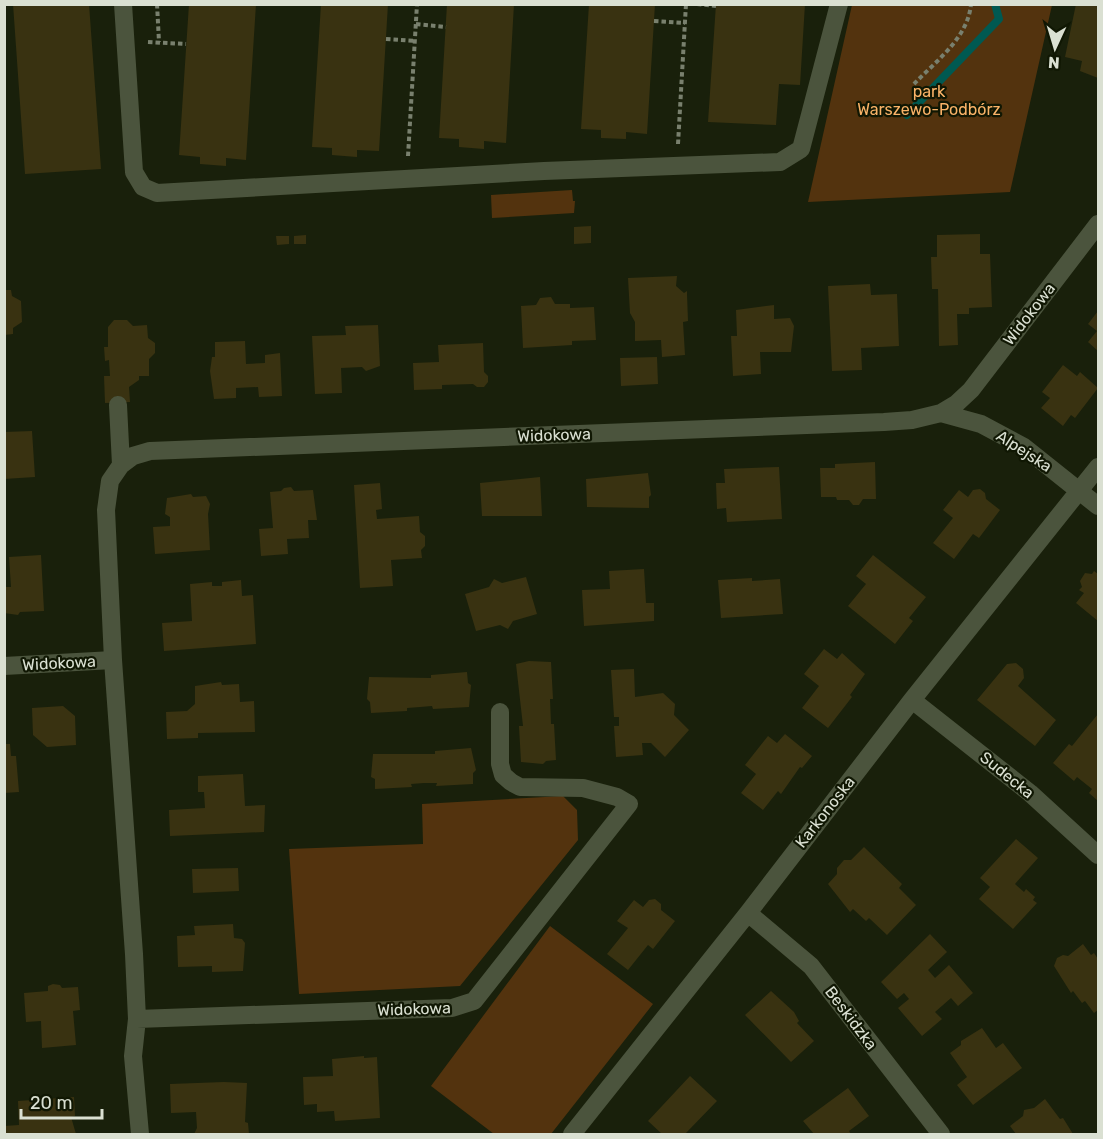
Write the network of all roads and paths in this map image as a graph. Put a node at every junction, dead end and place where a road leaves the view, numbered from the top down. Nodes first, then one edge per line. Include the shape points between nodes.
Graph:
1 (123, 4) edge
2 (157, 4) edge
3 (417, 4) edge
4 (686, 4) edge
5 (697, 4) edge
6 (839, 4) edge
7 (971, 4) edge
8 (716, 6) edge
9 (654, 21) dead end
10 (416, 24) junction
11 (685, 24) junction
12 (446, 27) dead end
13 (386, 39) dead end
14 (125, 40) junction
15 (415, 41) junction
16 (159, 42) junction
17 (186, 44) dead end
18 (914, 84) dead end
19 (677, 166) junction
20 (407, 179) junction
21 (1098, 224) edge
22 (118, 405) dead end
23 (941, 413) junction
24 (121, 465) junction
25 (1098, 467) edge
26 (1079, 491) junction
27 (1098, 506) edge
28 (113, 660) junction
29 (4, 666) edge
30 (912, 700) junction
31 (500, 712) dead end
32 (1098, 855) edge
33 (748, 913) junction
34 (137, 1019) junction
35 (582, 1131) edge
36 (140, 1134) edge
37 (941, 1134) edge

1 - 14 street
2 - 16 path
3 - 10 path
4 - 11 path
5 - 8 path
6 - 19 street via 801,149 780,162
7 - 18 path via 963,32
9 - 11 path
10 - 12 path
10 - 15 path
11 - 19 path
13 - 15 path
14 - 16 path
14 - 20 street via 134,172 143,187 157,193
15 - 20 path
16 - 17 path
19 - 20 street
21 - 23 street, Widokowa via 971,390
22 - 24 street
23 - 24 street, Widokowa via 884,422 150,451
23 - 26 street, Alpejska via 981,424 1024,447
24 - 28 street, Widokowa via 110,481 105,510
25 - 26 street, Karkonoska
26 - 27 street, Alpejska
26 - 30 street, Karkonoska
28 - 29 street, Widokowa
28 - 34 street, Widokowa
30 - 32 street, Sudecka via 1030,793
30 - 33 street, Karkonoska
31 - 34 street, Widokowa via 500,764 503,775 511,782 520,787 583,788 629,804 484,992 465,1006
33 - 35 street, Karkonoska
33 - 37 street, Beskidzka via 811,966
34 - 36 street, Widokowa via 133,1056

